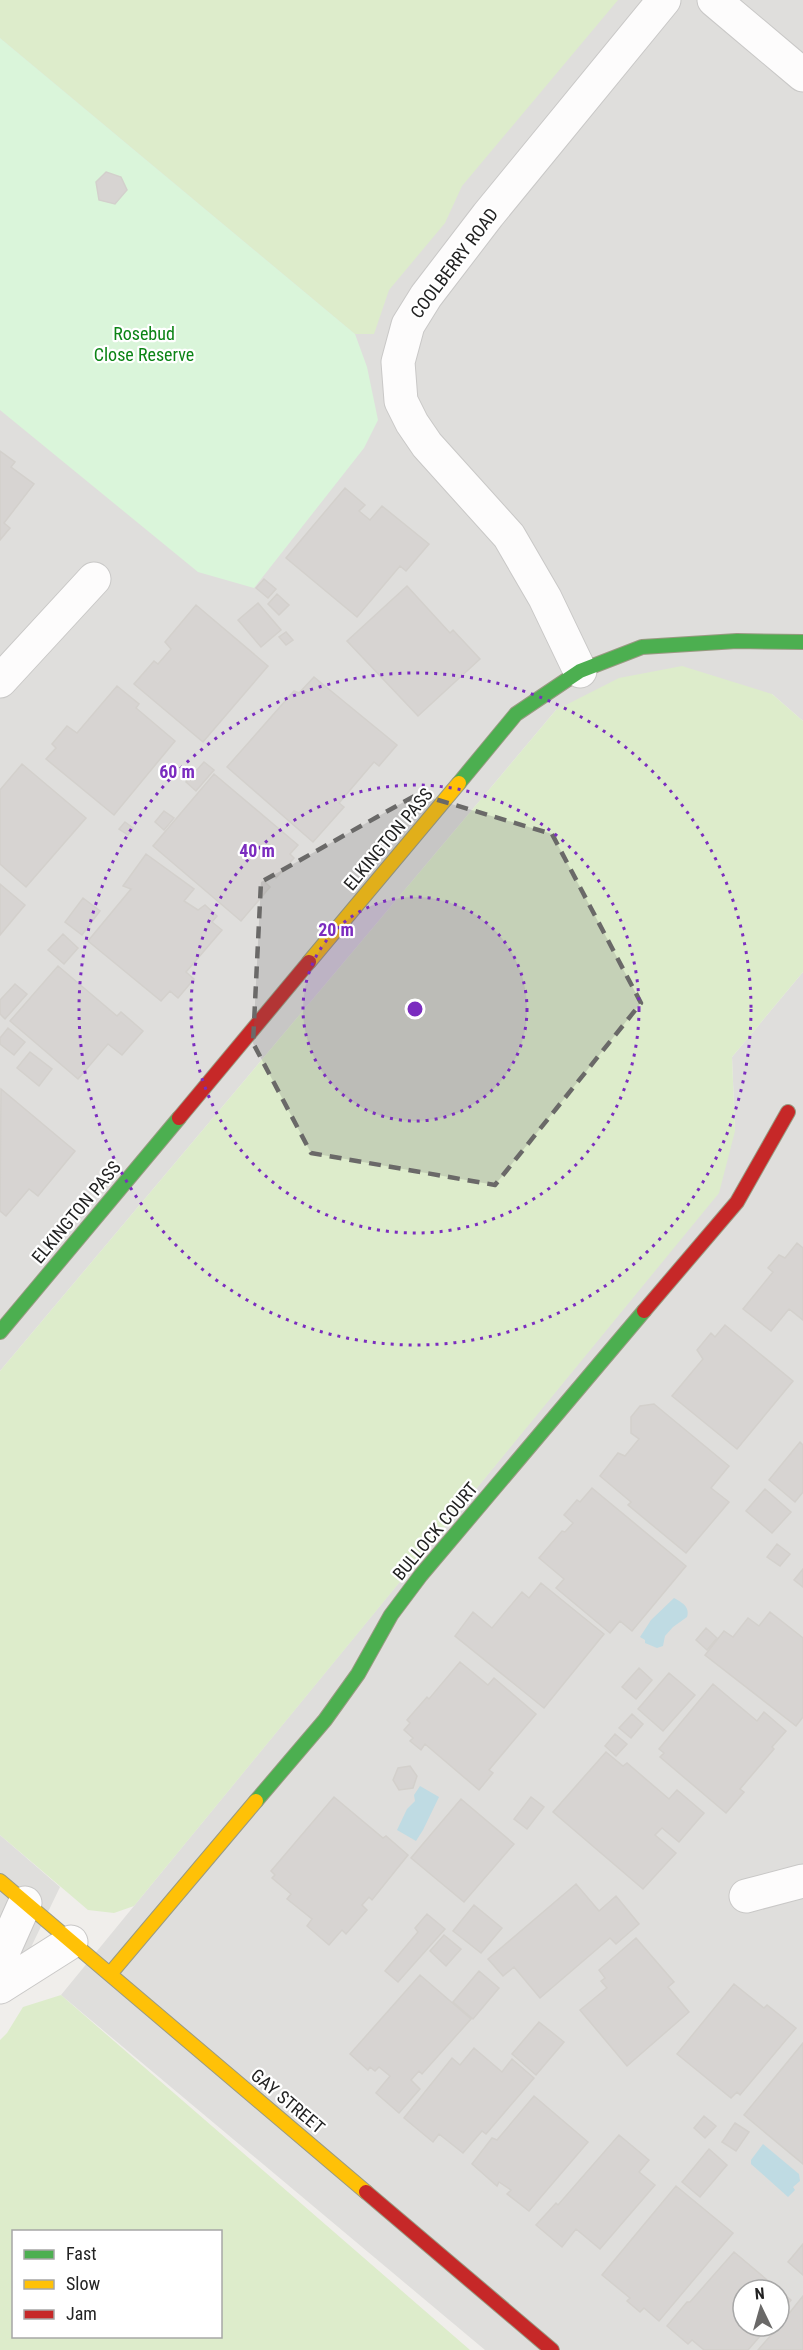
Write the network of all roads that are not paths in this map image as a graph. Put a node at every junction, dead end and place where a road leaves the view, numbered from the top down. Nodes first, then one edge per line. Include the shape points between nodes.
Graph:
1 (664, 0) edge
2 (714, 0) edge
3 (803, 75) edge
4 (94, 579) dead end
5 (803, 642) edge
6 (580, 671) junction
7 (0, 681) edge
8 (788, 1112) dead end
9 (5, 1317) edge
10 (0, 1881) edge
11 (803, 1881) edge
12 (746, 1896) dead end
13 (25, 1903) junction
14 (71, 1942) junction
15 (0, 1959) edge
16 (110, 1974) junction
17 (0, 1987) edge
18 (552, 2350) edge

1 - 6 street, COOLBERRY ROAD via 426,296 408,324 398,362 400,400 412,423 509,536 541,590
2 - 3 street
4 - 7 street
5 - 6 street, ELKINGTON PASS via 737,641 642,647
6 - 9 street, ELKINGTON PASS via 516,714
8 - 16 street, BULLOCK COURT via 737,1202 421,1575 325,1719
10 - 13 street, GAY STREET
11 - 12 street
13 - 14 street, GAY STREET
13 - 15 street
14 - 16 street, GAY STREET
14 - 17 street
16 - 18 street, GAY STREET

